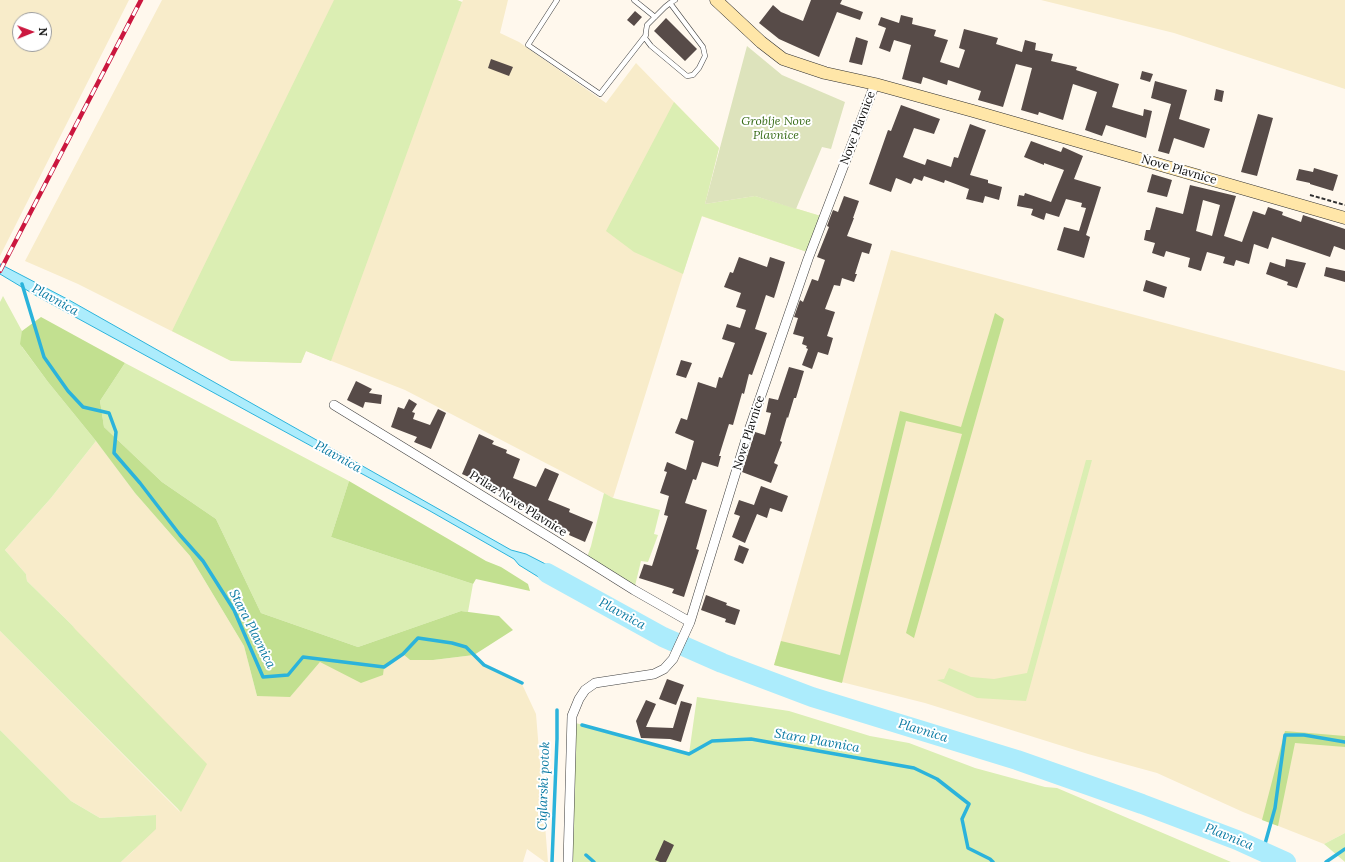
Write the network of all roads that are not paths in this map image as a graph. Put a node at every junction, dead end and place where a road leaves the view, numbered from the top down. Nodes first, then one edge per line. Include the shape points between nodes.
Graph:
1 (557, 0) edge
2 (634, 0) edge
3 (675, 0) edge
4 (716, 0) edge
5 (670, 4) junction
6 (655, 17) junction
7 (646, 35) junction
8 (875, 84) junction
9 (1345, 218) edge
10 (334, 405) dead end
11 (690, 622) junction
12 (568, 862) edge

1 - 7 lane via 528,45 600,94
2 - 6 lane
3 - 5 lane
4 - 8 street, Nove Plavnice via 783,59 825,73
5 - 6 lane
5 - 7 lane via 703,47 705,56 699,68 693,75 687,76 651,46 645,38
6 - 7 lane via 647,25
8 - 9 street, Nove Plavnice
8 - 11 street, Nove Plavnice via 808,259 749,428
10 - 11 street, Prilaz Nove Plavnice
11 - 12 street, Nove Plavnice via 673,659 664,669 654,674 595,683 585,690 579,699 572,716

